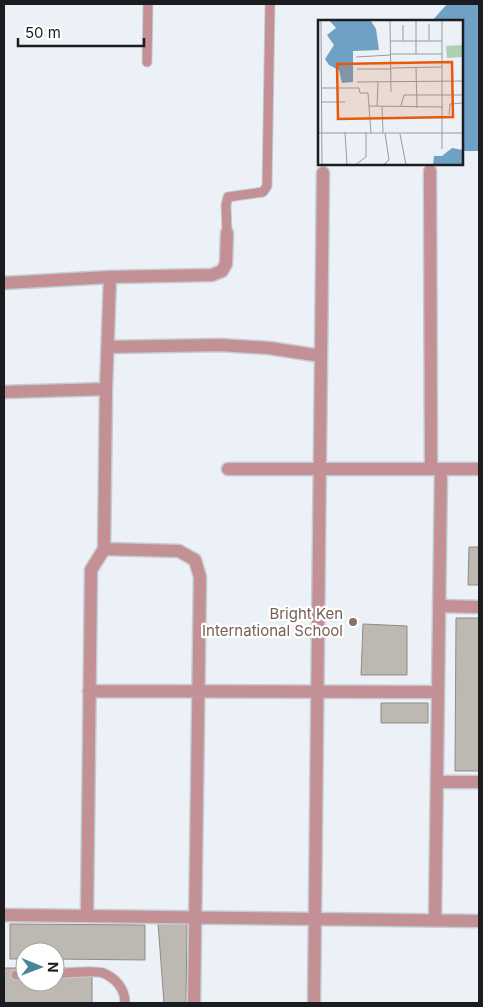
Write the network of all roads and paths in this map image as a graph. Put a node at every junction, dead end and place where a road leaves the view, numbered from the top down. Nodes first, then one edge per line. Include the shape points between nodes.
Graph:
1 (148, 4) edge
2 (270, 4) edge
3 (147, 62) dead end
4 (430, 171) dead end
5 (324, 173) dead end
6 (227, 233) joint
7 (110, 277) junction
8 (4, 283) edge
9 (108, 347) junction
10 (321, 356) junction
11 (106, 389) junction
12 (4, 392) edge
13 (228, 469) dead end
14 (320, 469) junction
15 (436, 469) junction
16 (479, 469) edge
17 (104, 550) junction
18 (439, 606) junction
19 (479, 607) edge
20 (90, 691) junction
21 (199, 691) junction
22 (317, 692) junction
23 (438, 692) junction
24 (437, 782) junction
25 (479, 782) edge
26 (4, 915) edge
27 (87, 916) junction
28 (196, 918) junction
29 (315, 919) junction
30 (435, 920) junction
31 (479, 921) edge
32 (65, 974) edge
33 (125, 1003) edge
34 (194, 1003) edge
35 (314, 1003) edge

1 - 3 lane
2 - 6 lane via 267,186 263,192 228,196
4 - 15 street
5 - 10 street
6 - 7 street via 226,264 222,271 212,275
7 - 8 street
7 - 9 street
9 - 10 street via 220,345
9 - 11 street
10 - 14 street
11 - 12 street
11 - 17 street
13 - 14 street
14 - 15 street
14 - 22 street
15 - 16 street
15 - 18 street
17 - 20 street via 91,570
17 - 21 street via 180,551 195,560 200,577
18 - 19 street
18 - 23 street
20 - 21 street
20 - 27 street
21 - 22 street
21 - 28 street
22 - 23 street
22 - 29 street
23 - 24 street
24 - 25 street
24 - 30 street
26 - 27 street
27 - 28 street
28 - 29 street
28 - 34 street
29 - 30 street
29 - 35 street
30 - 31 street
32 - 33 lane via 101,972 119,984

